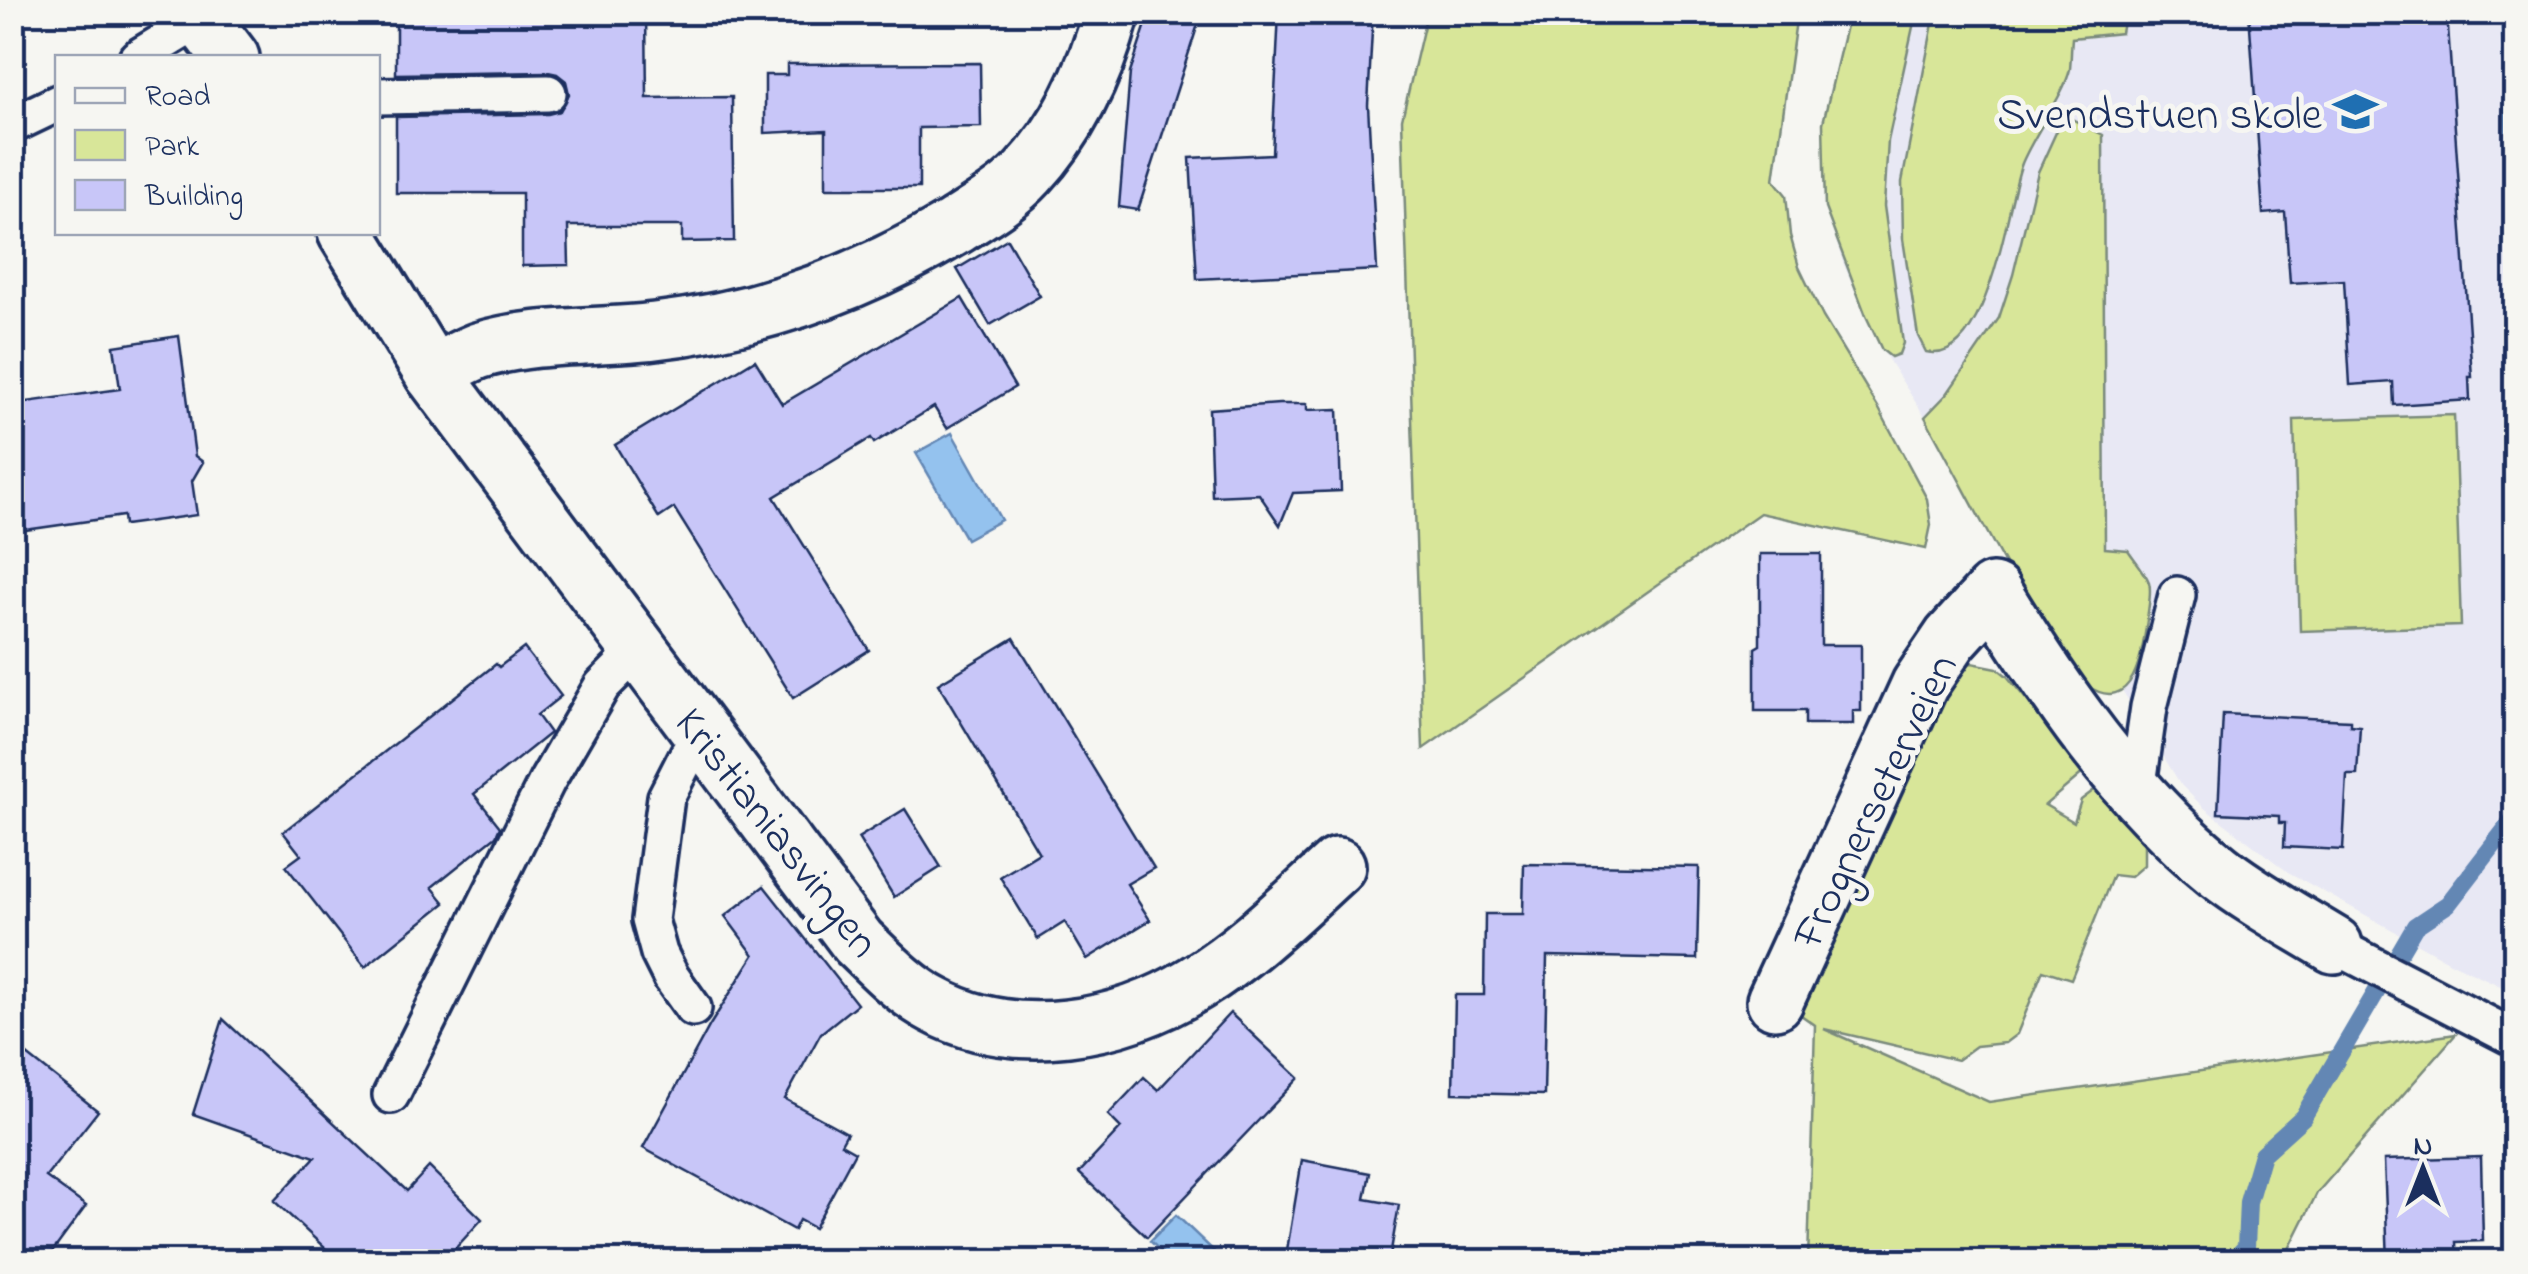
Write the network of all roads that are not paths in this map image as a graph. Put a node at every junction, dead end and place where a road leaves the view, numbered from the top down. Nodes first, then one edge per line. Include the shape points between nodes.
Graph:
1 (1112, 12) edge
2 (209, 29) edge
3 (144, 55) edge
4 (548, 94) dead end
5 (380, 96) edge
6 (55, 104) edge
7 (12, 125) edge
8 (348, 235) edge
9 (433, 374) junction
10 (2177, 594) dead end
11 (639, 649) junction
12 (705, 738) junction
13 (2137, 791) junction
14 (1337, 866) dead end
15 (2334, 945) joint
16 (1775, 1002) dead end
17 (693, 1008) dead end
18 (2516, 1039) edge
19 (390, 1094) dead end

1 - 9 street via 1082,94 1048,150 988,207 907,256 743,316 656,331 532,340 479,350
2 - 3 lane
4 - 5 lane
6 - 7 lane
8 - 9 street, Kristianiasvingen
9 - 11 street, Kristianiasvingen
10 - 13 lane
11 - 12 street, Kristianiasvingen
11 - 19 lane via 602,686 547,781
12 - 14 street, Kristianiasvingen via 858,942 932,1004 976,1024 1064,1029 1154,1004 1235,956
12 - 17 lane via 688,754 666,797 650,920 658,953
13 - 15 street, Frognerseterveien via 2217,870
13 - 16 street, Frognerseterveien via 2043,674 1992,592 1920,684
15 - 18 lane, Frognerseterveien

